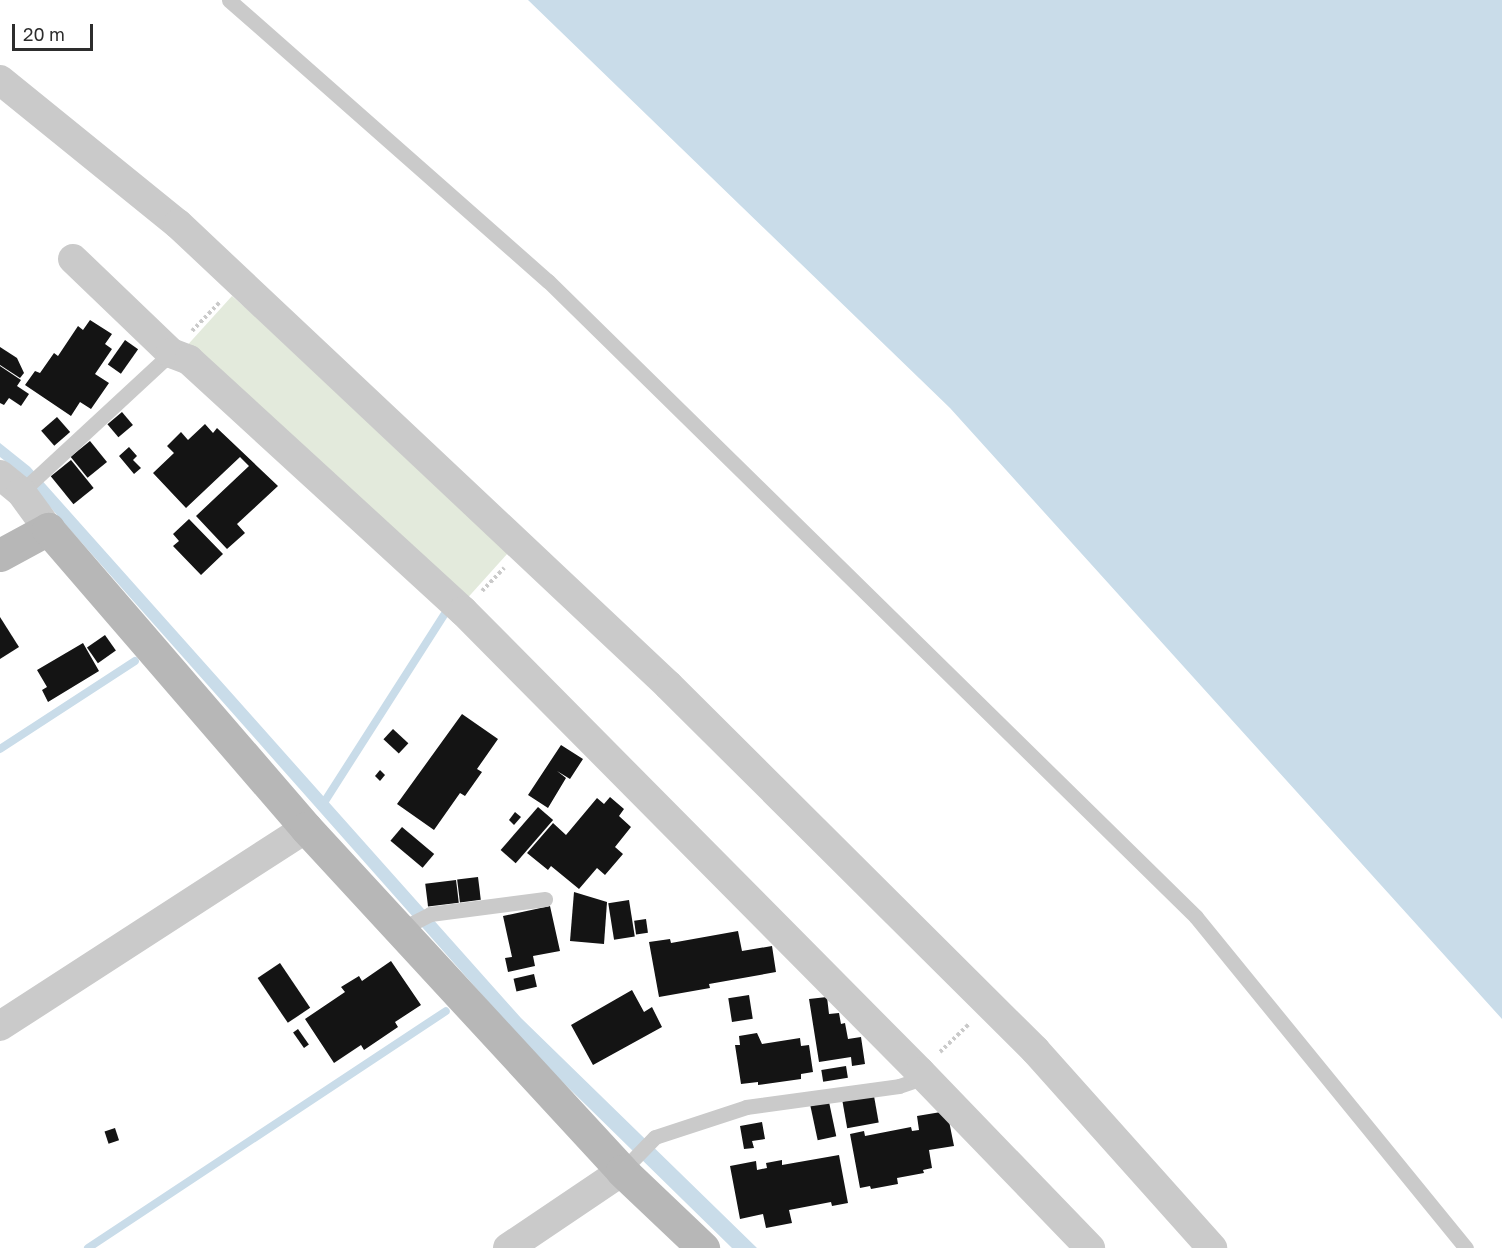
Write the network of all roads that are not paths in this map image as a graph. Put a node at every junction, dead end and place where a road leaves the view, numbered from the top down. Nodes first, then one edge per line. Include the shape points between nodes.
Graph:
1 (229, 0) edge
2 (0, 80) edge
3 (73, 259) dead end
4 (171, 353) junction
5 (16, 484) edge
6 (48, 529) junction
7 (0, 555) edge
8 (306, 828) junction
9 (545, 899) dead end
10 (406, 926) junction
11 (0, 1026) edge
12 (923, 1074) junction
13 (622, 1171) junction
14 (508, 1248) edge
15 (703, 1248) edge
16 (1090, 1248) edge
17 (1212, 1248) edge
18 (1467, 1248) edge

1 - 18 lane via 548,281 1196,917
2 - 17 street via 178,224 668,685 1035,1050
3 - 4 street
4 - 5 lane via 44,472
4 - 12 street via 189,360 464,611
5 - 6 street
6 - 7 street
6 - 8 street
8 - 10 street
8 - 11 street
9 - 10 lane via 430,914
10 - 13 street
12 - 13 lane via 899,1086 746,1107 655,1137
12 - 16 street
13 - 14 street
13 - 15 street

